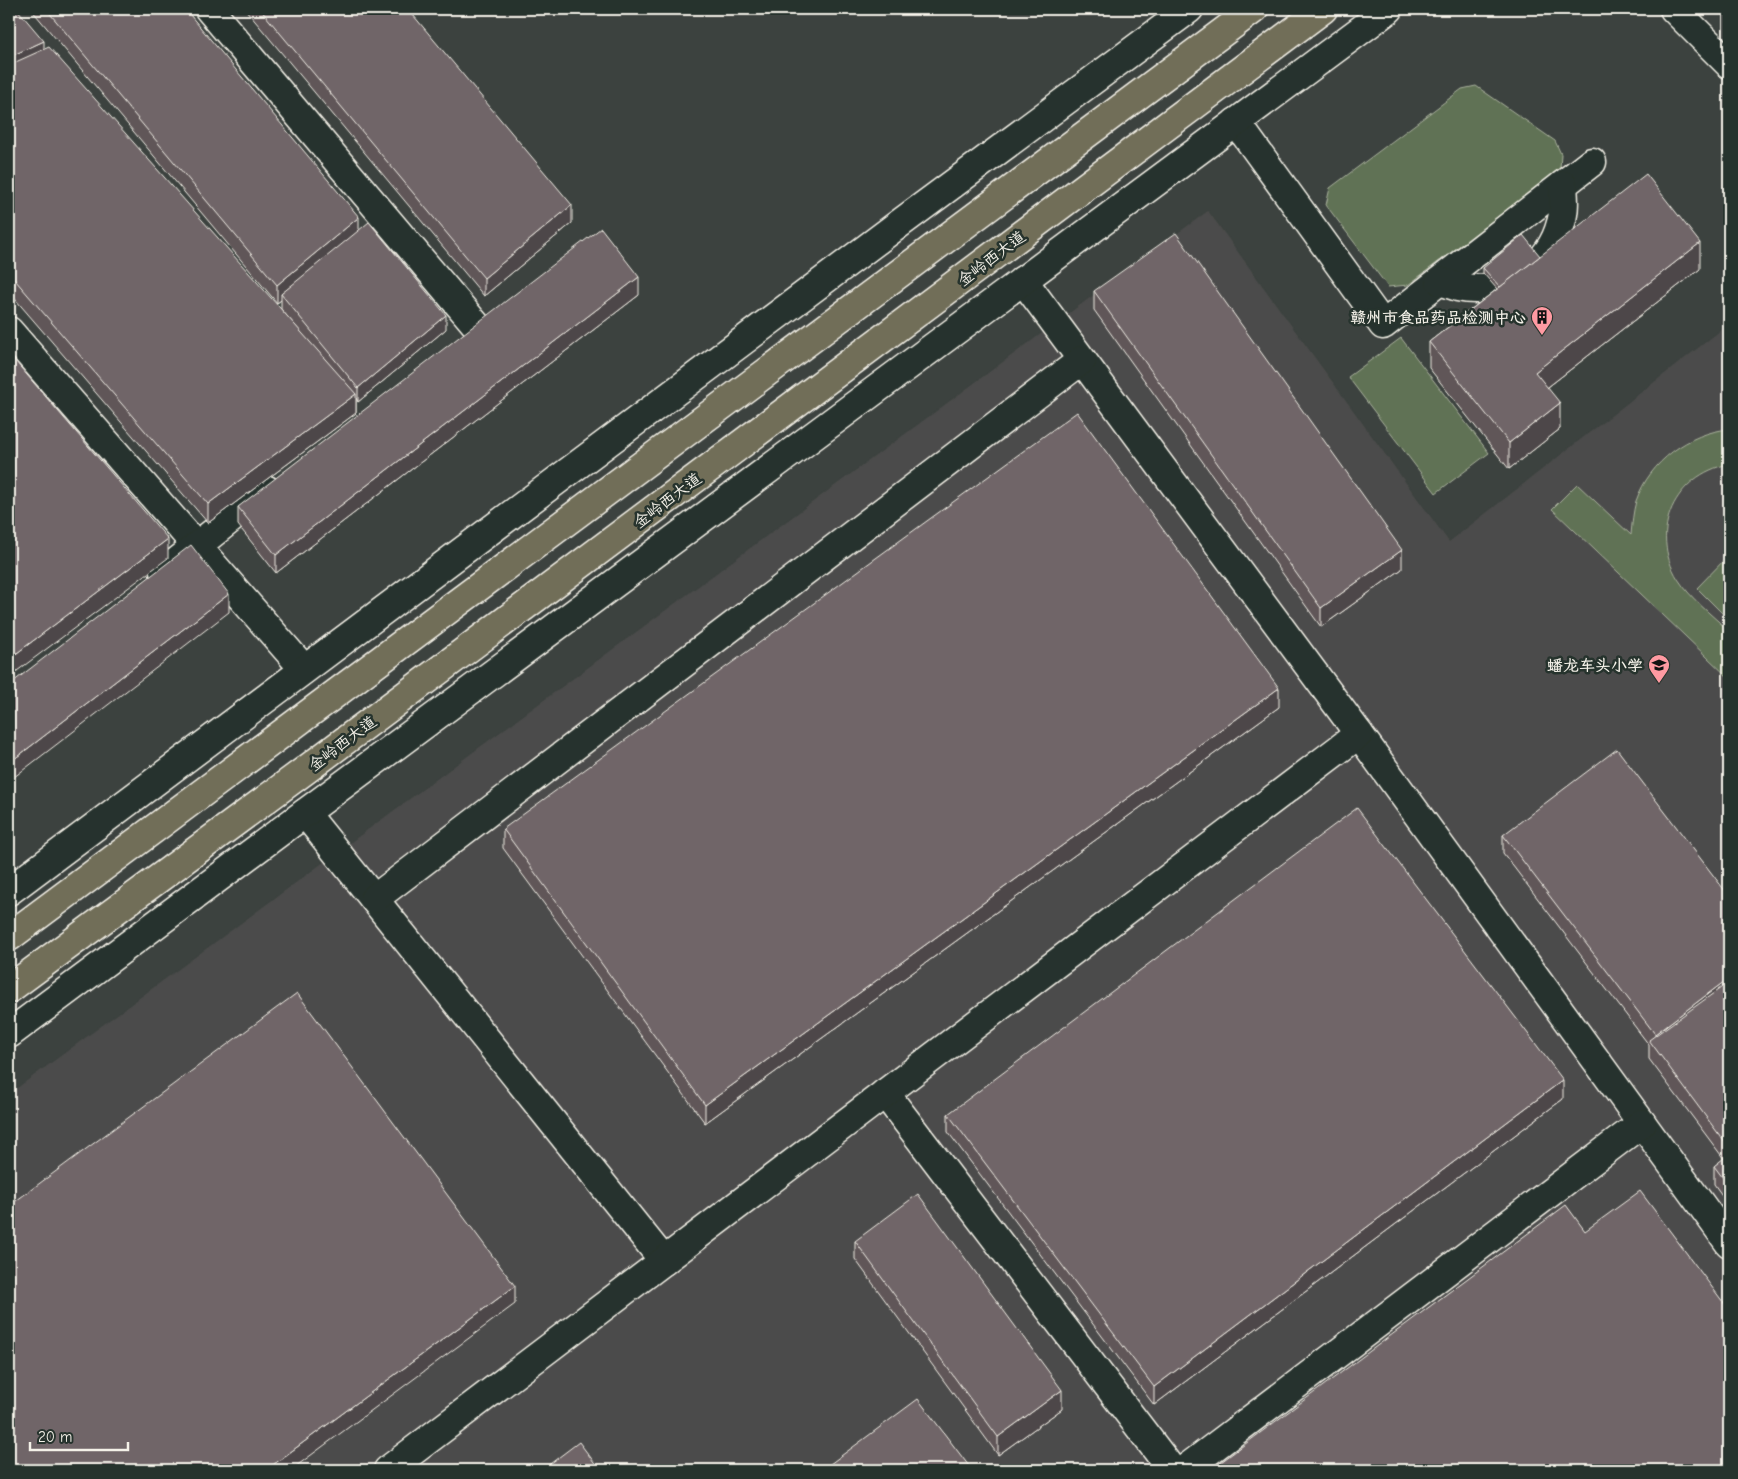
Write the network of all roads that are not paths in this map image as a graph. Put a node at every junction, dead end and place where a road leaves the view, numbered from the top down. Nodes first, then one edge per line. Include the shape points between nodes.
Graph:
1 (209, 9) edge
2 (1189, 9) edge
3 (1254, 9) edge
4 (1322, 9) edge
5 (1389, 9) edge
6 (1674, 9) edge
7 (1729, 64) edge
8 (1236, 122) junction
9 (1592, 162) dead end
10 (1563, 185) junction
11 (1023, 280) junction
12 (1440, 281) junction
13 (499, 308) edge
14 (9, 331) edge
15 (1082, 360) junction
16 (290, 473) edge
17 (196, 546) junction
18 (142, 589) edge
19 (304, 669) junction
20 (1359, 734) junction
21 (305, 813) junction
22 (9, 891) edge
23 (374, 899) junction
24 (9, 937) edge
25 (9, 989) edge
26 (9, 1034) edge
27 (885, 1093) junction
28 (1642, 1123) junction
29 (1729, 1243) edge
30 (664, 1261) junction
31 (388, 1470) edge
32 (1172, 1470) edge
33 (1184, 1470) edge

1 - 13 street via 469,332
2 - 19 street
3 - 24 main road
4 - 25 main road, 金岭西大道 via 339,746
5 - 8 street
6 - 7 street
8 - 11 street
8 - 12 street via 1383,325
9 - 10 street
10 - 12 street
10 - 12 street via 1562,222 1545,256 1531,270 1515,280 1477,289
11 - 15 street
11 - 21 street
14 - 17 street
15 - 20 street
15 - 23 street
16 - 17 street
17 - 18 street
17 - 19 street
19 - 22 street
20 - 27 street
20 - 28 street
21 - 23 street
21 - 26 street
23 - 30 street
27 - 30 street
27 - 32 street
28 - 29 street
28 - 33 street
30 - 31 street

